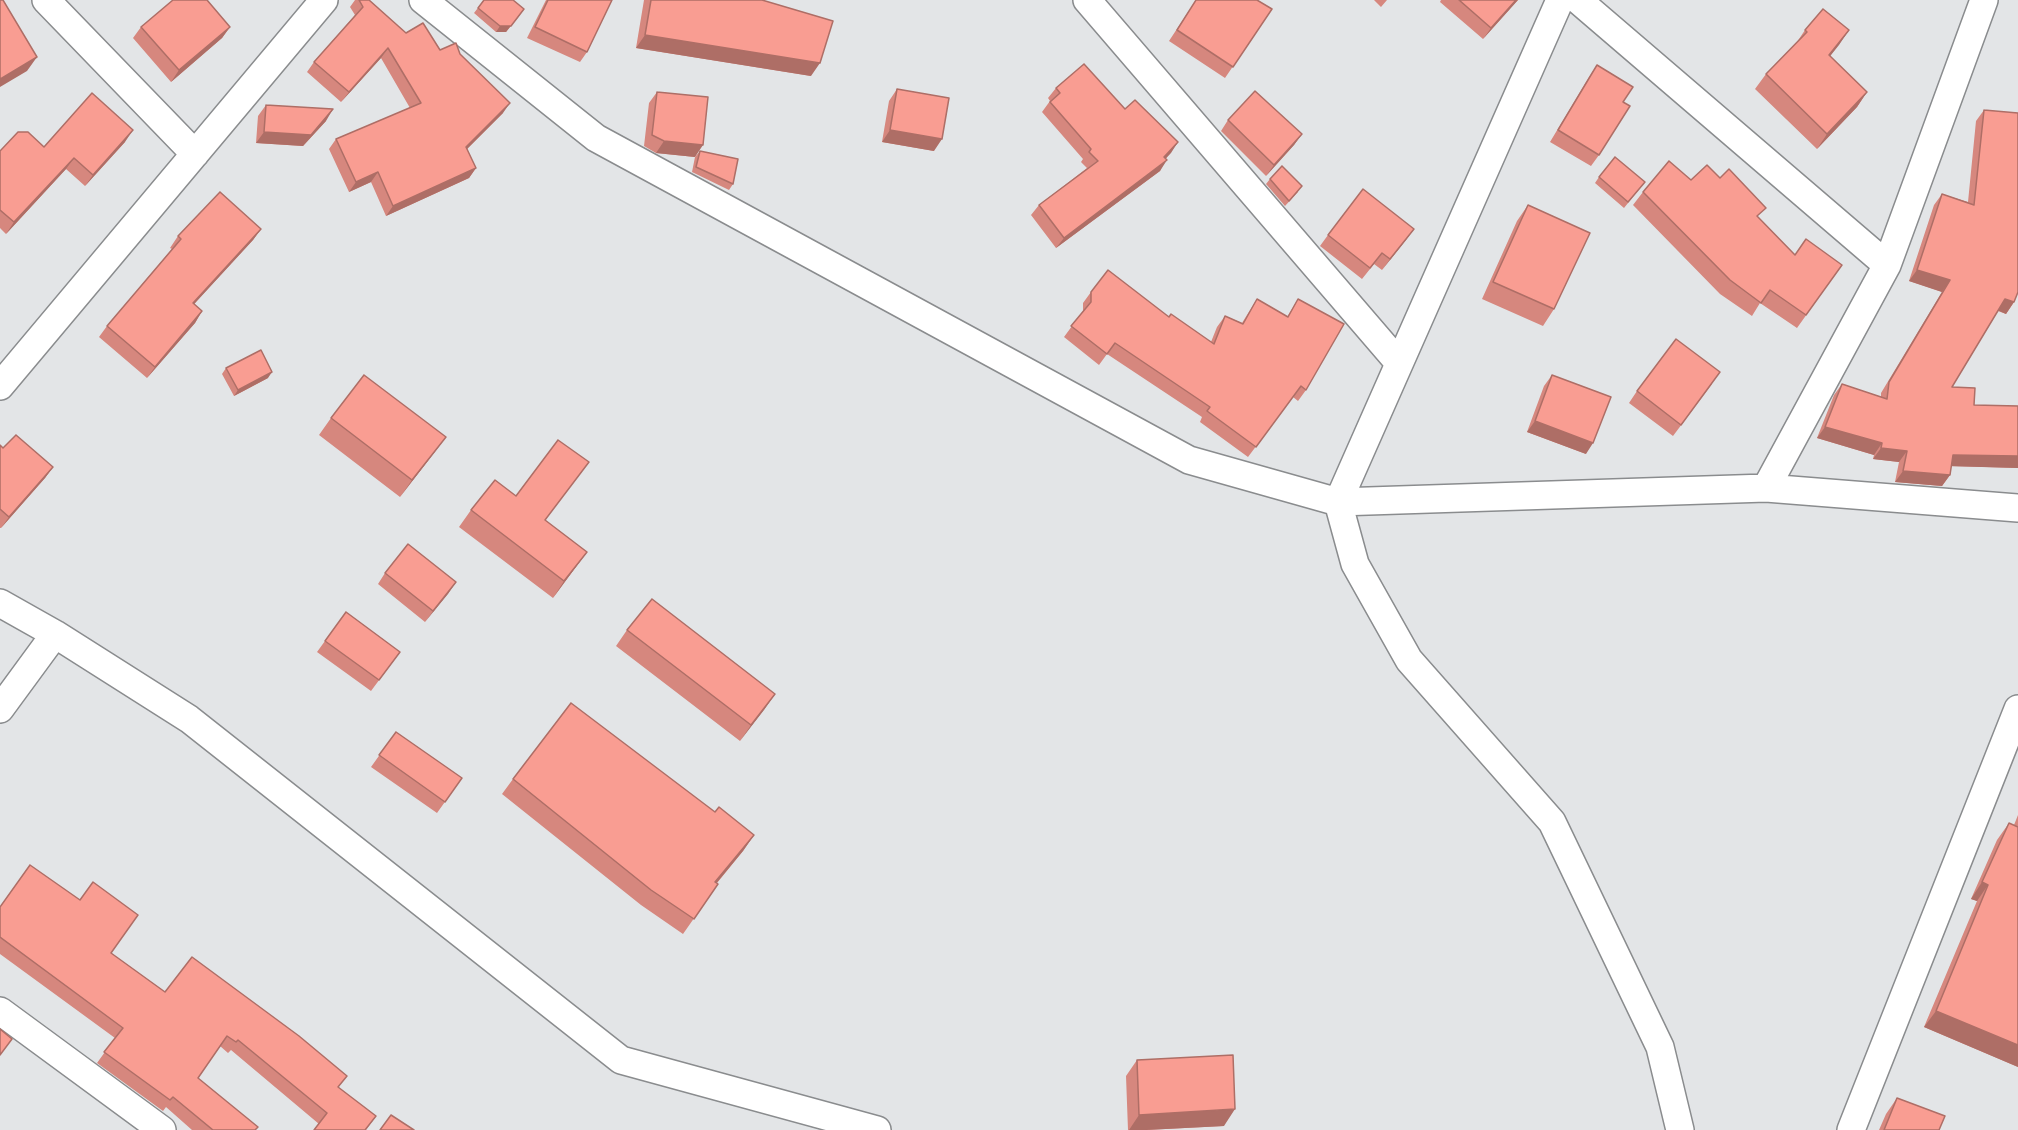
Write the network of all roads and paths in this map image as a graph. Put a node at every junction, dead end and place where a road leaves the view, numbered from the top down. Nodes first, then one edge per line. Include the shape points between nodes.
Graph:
1 (46, 0) edge
2 (324, 0) edge
3 (423, 0) edge
4 (1087, 0) edge
5 (1560, 0) edge
6 (1578, 0) edge
7 (1984, 0) edge
8 (195, 154) junction
9 (1887, 265) junction
10 (1399, 363) junction
11 (0, 386) edge
12 (1766, 488) junction
13 (1338, 502) junction
14 (2018, 508) edge
15 (0, 603) edge
16 (55, 634) junction
17 (0, 709) edge
18 (2018, 709) edge
19 (0, 1011) edge
20 (162, 1130) edge
21 (877, 1130) edge
22 (1680, 1130) edge
23 (1851, 1130) edge

1 - 8 street
2 - 8 street
3 - 13 street via 596,138 1189,460
4 - 10 street
5 - 10 street
6 - 9 street
7 - 9 street
8 - 11 street
9 - 12 street
10 - 13 street
12 - 13 street
12 - 14 street
13 - 22 street via 1355,564 1409,660 1552,822 1660,1047
15 - 16 street
16 - 17 street
16 - 21 street via 189,719 621,1060
18 - 23 street
19 - 20 street

